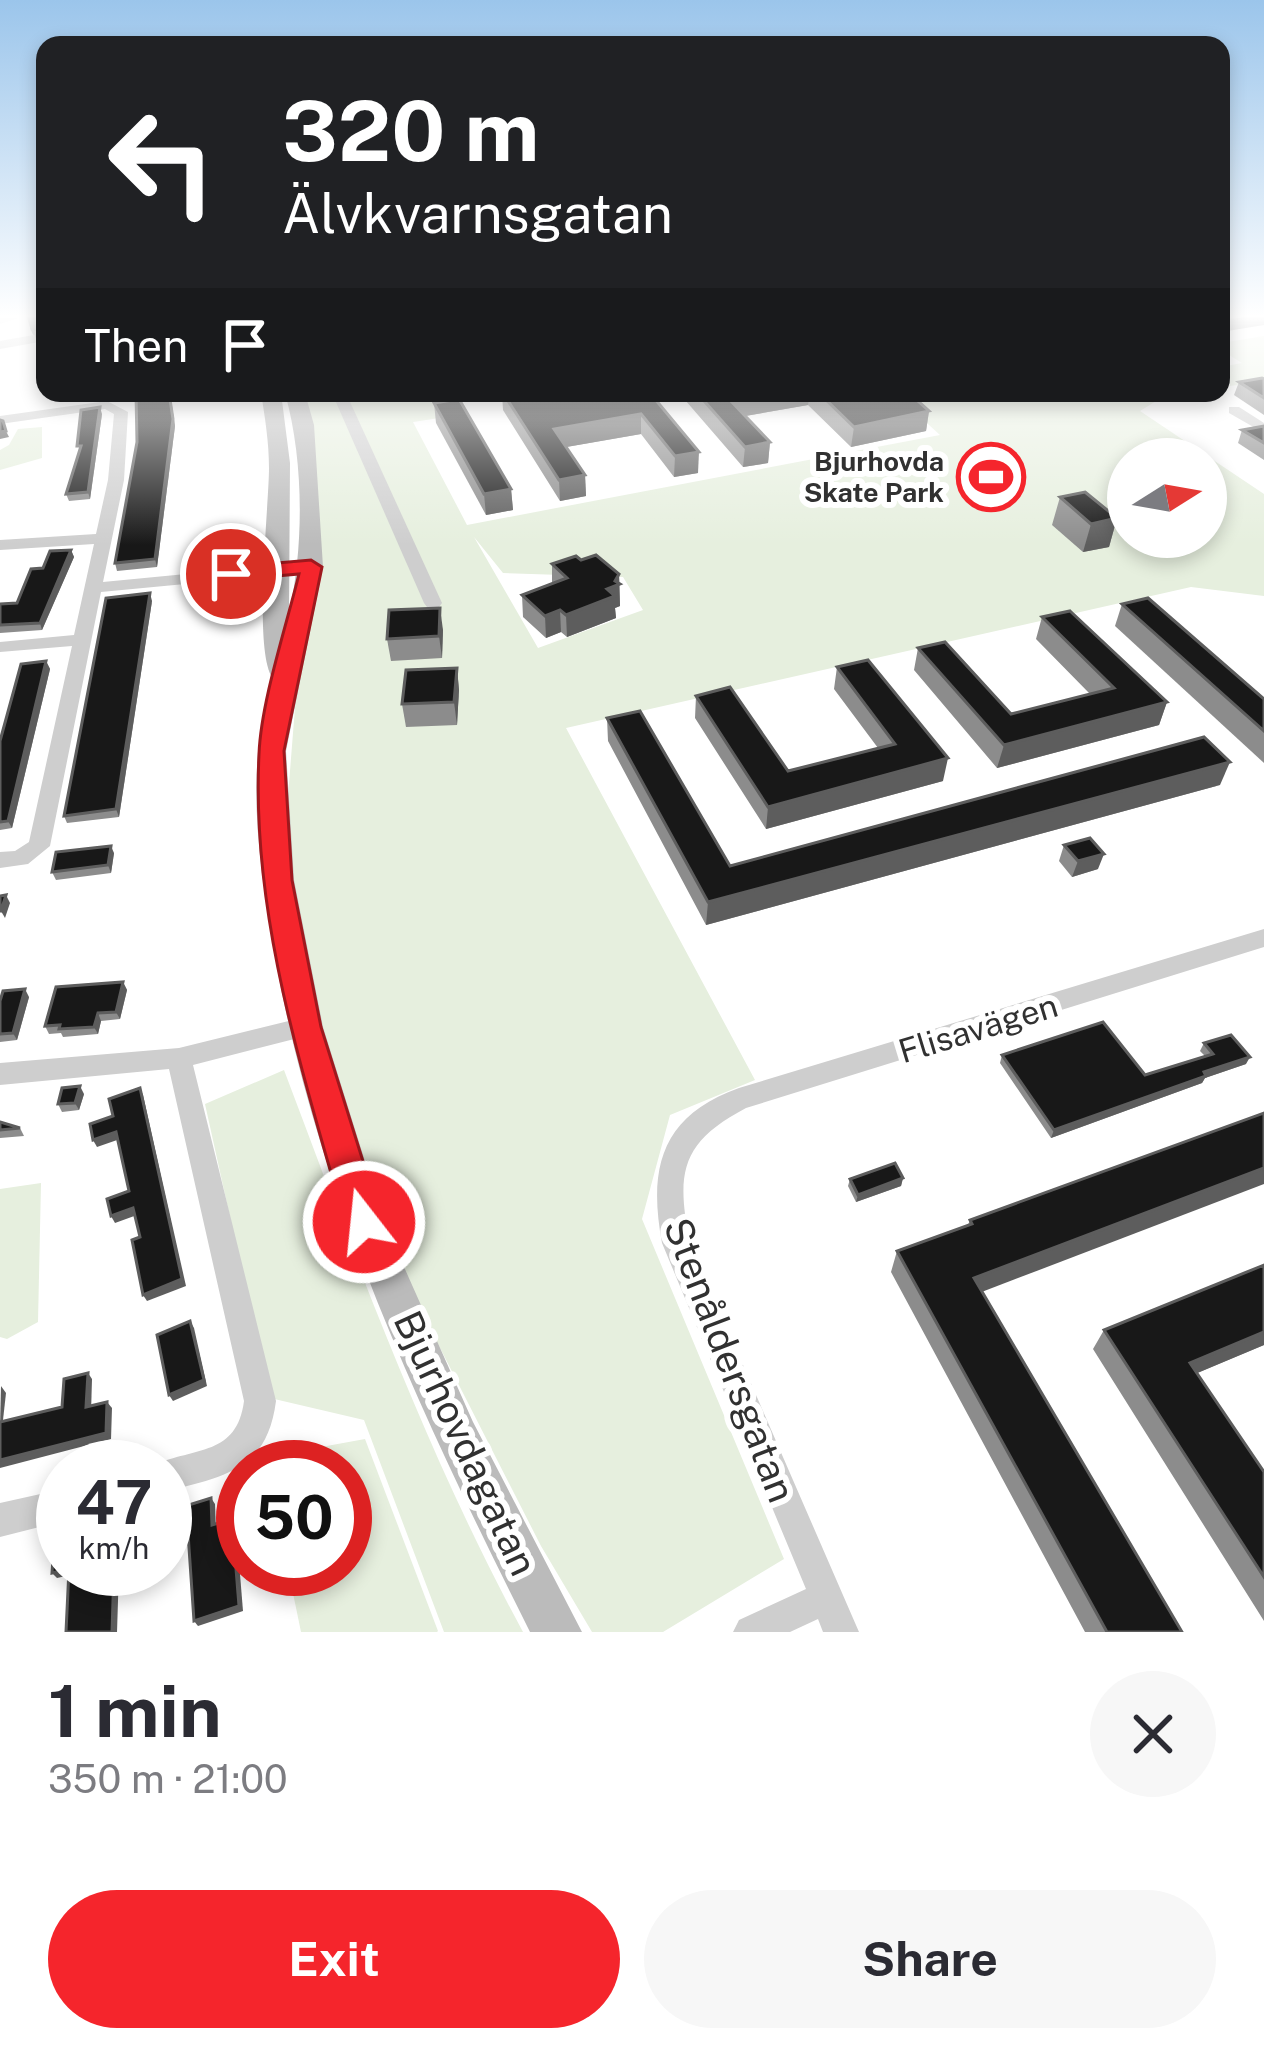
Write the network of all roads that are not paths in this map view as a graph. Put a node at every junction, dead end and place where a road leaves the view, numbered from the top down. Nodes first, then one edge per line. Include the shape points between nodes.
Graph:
1 (272, 402) edge
2 (298, 402) edge
3 (343, 402) edge
4 (1234, 410) dead end
5 (0, 420) edge
6 (1264, 429) edge
7 (102, 539) junction
8 (0, 545) edge
9 (311, 567) junction
10 (276, 569) junction
11 (94, 588) junction
12 (433, 603) edge
13 (82, 640) junction
14 (0, 647) edge
15 (284, 692) junction
16 (0, 860) edge
17 (1264, 938) edge
18 (305, 1027) junction
19 (179, 1058) junction
20 (0, 1074) edge
21 (696, 1124) joint
22 (192, 1468) edge
23 (36, 1511) edge
24 (0, 1520) edge
25 (826, 1598) junction
26 (557, 1632) edge
27 (751, 1632) edge
28 (841, 1632) edge

1 - 10 main road, Bjurhovdagatan via 280,462
2 - 9 main road, Bjurhovdagatan
3 - 12 street
4 - 6 street
5 - 7 street via 111,406 121,412
7 - 8 street
7 - 11 street
9 - 10 street
9 - 15 main road, Bjurhovdagatan
10 - 11 street
10 - 15 main road, Bjurhovdagatan via 273,626
11 - 13 street
13 - 14 street
13 - 16 street via 35,851
15 - 18 main road, Bjurhovdagatan via 272,751 278,880
17 - 21 street, Flisavägen via 739,1099
18 - 19 street
18 - 26 main road, Bjurhovdagatan via 364,1222 457,1438
19 - 20 street
19 - 22 street via 260,1413 252,1442
21 - 25 street, Stenåldersgatan via 677,1146 668,1179 676,1243
23 - 24 street
25 - 27 street
25 - 28 street, Stenåldersgatan

